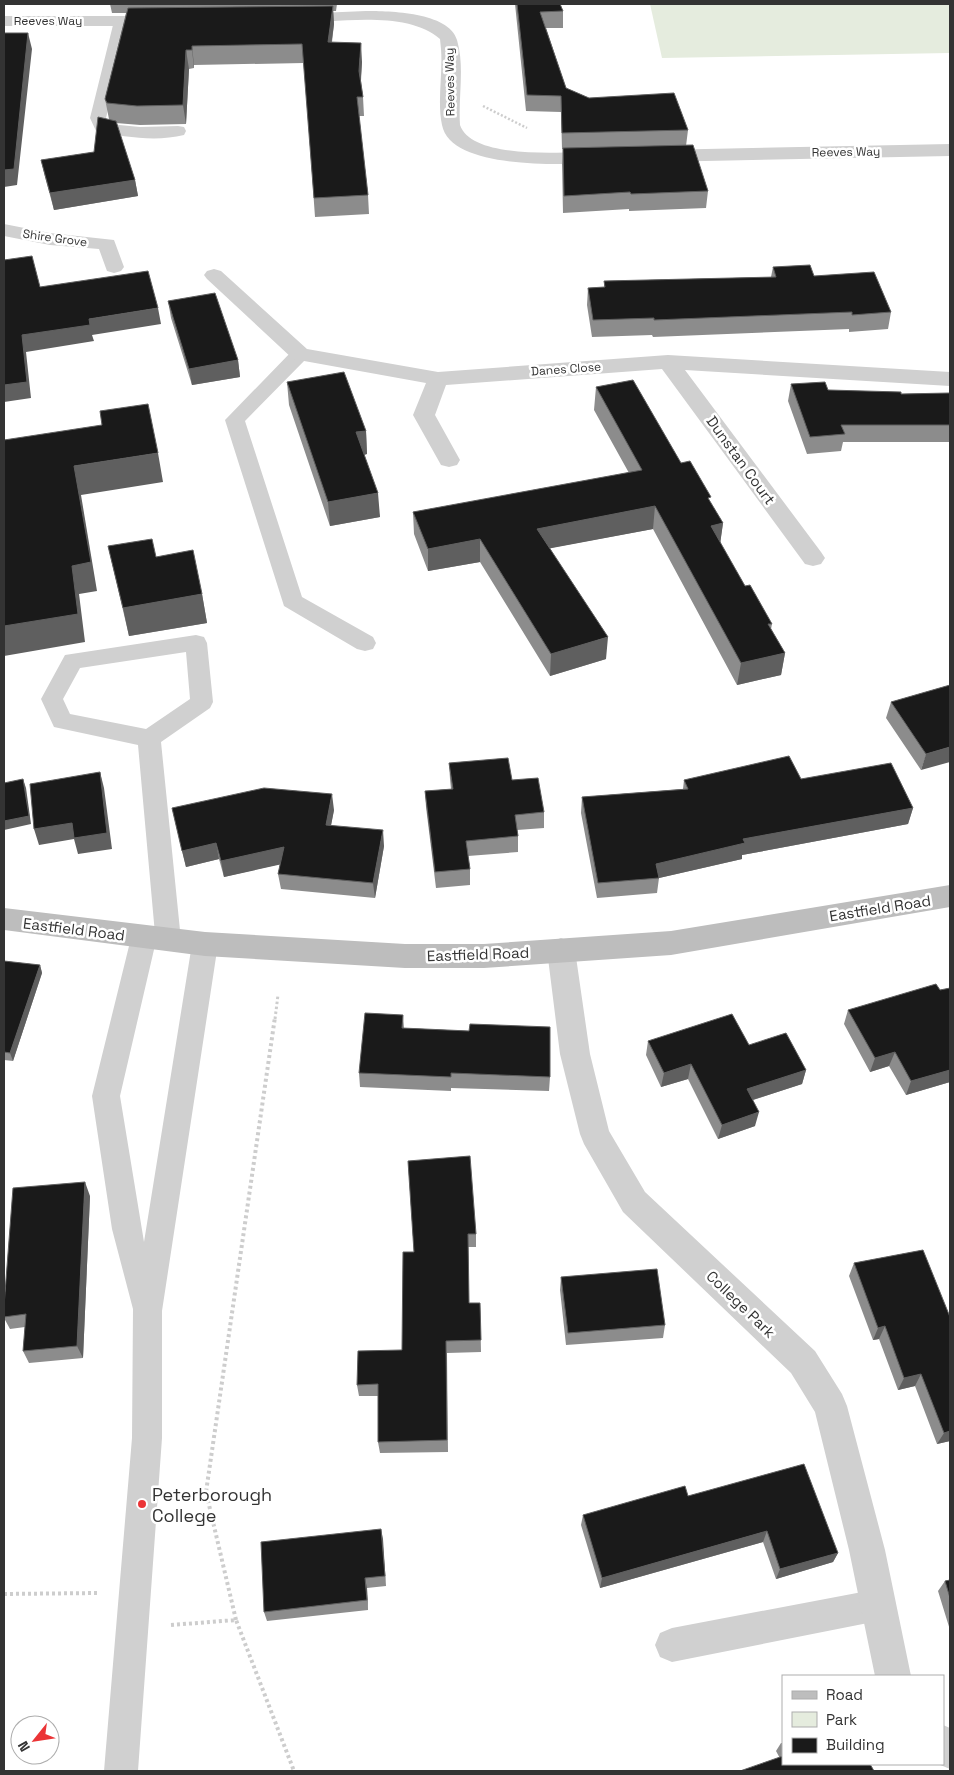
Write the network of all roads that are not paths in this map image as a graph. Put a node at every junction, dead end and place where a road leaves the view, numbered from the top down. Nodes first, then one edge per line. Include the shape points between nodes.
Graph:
1 (5, 4) edge
2 (4, 8) edge
3 (274, 19) edge
4 (178, 20) edge
5 (4, 21) edge
6 (122, 21) junction
7 (178, 131) dead end
8 (950, 150) edge
9 (643, 156) edge
10 (614, 157) edge
11 (103, 223) dead end
12 (4, 230) edge
13 (107, 244) junction
14 (114, 266) dead end
15 (214, 275) dead end
16 (300, 354) junction
17 (668, 362) junction
18 (438, 379) junction
19 (950, 379) edge
20 (449, 460) dead end
21 (813, 558) dead end
22 (366, 643) dead end
23 (148, 738) junction
24 (950, 896) edge
25 (4, 920) edge
26 (156, 939) junction
27 (205, 944) junction
28 (561, 950) junction
29 (147, 1311) junction
30 (878, 1606) junction
31 (672, 1645) dead end
32 (893, 1675) edge
33 (121, 1771) edge

1 - 2 street
3 - 10 street, Reeves Way via 389,17 434,26 448,38 452,53 451,128 461,140 499,156
4 - 6 street, Reeves Way
5 - 6 street, Reeves Way
6 - 7 lane via 98,118 102,126 118,132
8 - 9 street, Reeves Way
11 - 13 street, Shire Grove
12 - 13 street, Shire Grove via 50,240
13 - 14 street, Shire Grove
15 - 16 street
16 - 18 street, Danes Close
16 - 22 lane via 235,420 292,601
17 - 18 street, Danes Close
17 - 19 street, Danes Close
17 - 21 street, Dunstan Court
18 - 20 street via 424,415
23 - 23 lane via 62,721 52,699 73,661 196,643 202,702
23 - 26 lane
24 - 28 street, Eastfield Road via 671,943
25 - 26 street, Eastfield Road
26 - 27 street, Eastfield Road
26 - 29 lane via 106,1096 126,1229
27 - 28 street, Eastfield Road via 405,956 484,956
27 - 29 lane
28 - 30 street, College Park via 575,1054 595,1134 634,1202 803,1362 830,1406
29 - 33 lane via 147,1438
30 - 31 lane
30 - 32 street, College Park

